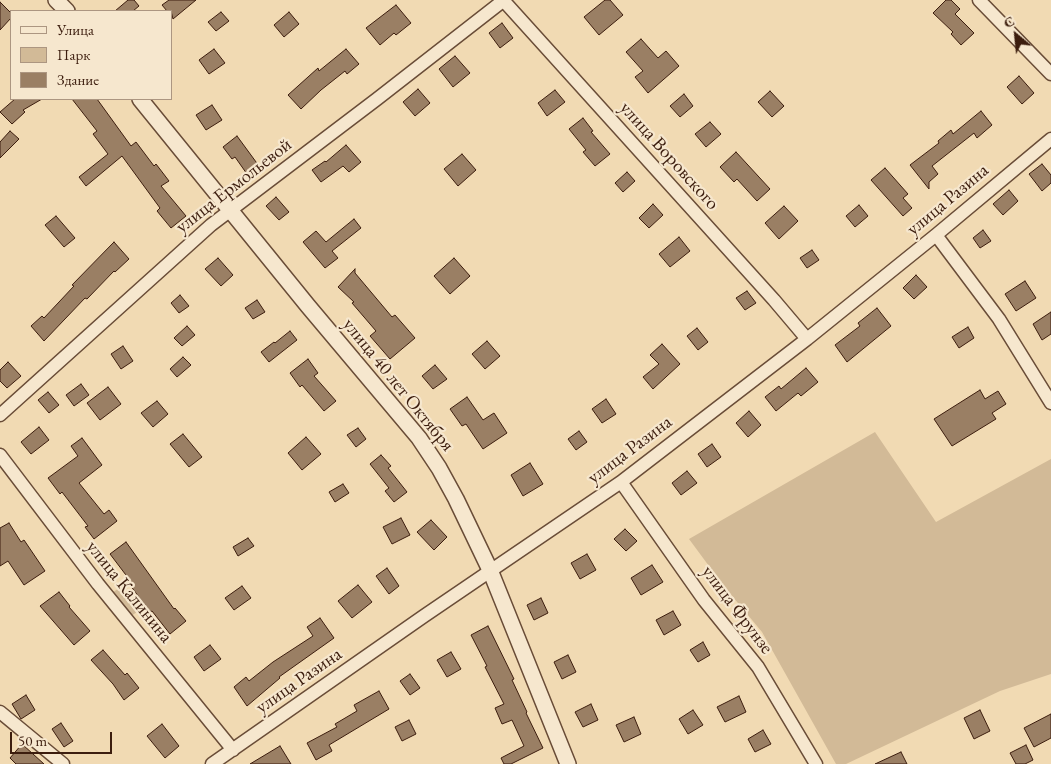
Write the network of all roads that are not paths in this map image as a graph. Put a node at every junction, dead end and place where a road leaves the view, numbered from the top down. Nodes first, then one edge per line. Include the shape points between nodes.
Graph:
1 (56, 0) edge
2 (503, 0) edge
3 (979, 0) edge
4 (65, 10) edge
5 (1051, 74) edge
6 (141, 100) edge
7 (1051, 139) edge
8 (231, 210) junction
9 (936, 235) junction
10 (807, 339) junction
11 (1051, 403) edge
12 (0, 415) edge
13 (0, 455) edge
14 (621, 482) junction
15 (490, 570) junction
16 (0, 712) edge
17 (233, 750) junction
18 (63, 764) edge
19 (212, 764) edge
20 (568, 764) edge
21 (816, 764) edge

1 - 4 street
2 - 8 street, улица Ермольевой
2 - 10 street, улица Воровского
3 - 5 street
6 - 8 street, улица 40 лет Октября
7 - 9 street, улица Разина
8 - 12 street, улица Ермольевой
8 - 15 street, улица 40 лет Октября via 419,438 456,498
9 - 10 street, улица Разина
9 - 11 street via 1000,319
10 - 14 street, улица Разина
13 - 17 street, улица Калинина via 98,584
14 - 15 street, улица Разина
14 - 21 street, улица Фрунзе via 704,600 758,667
15 - 17 street, улица Разина
15 - 20 street, улица 40 лет Октября
16 - 18 street
17 - 19 street, улица Разина

